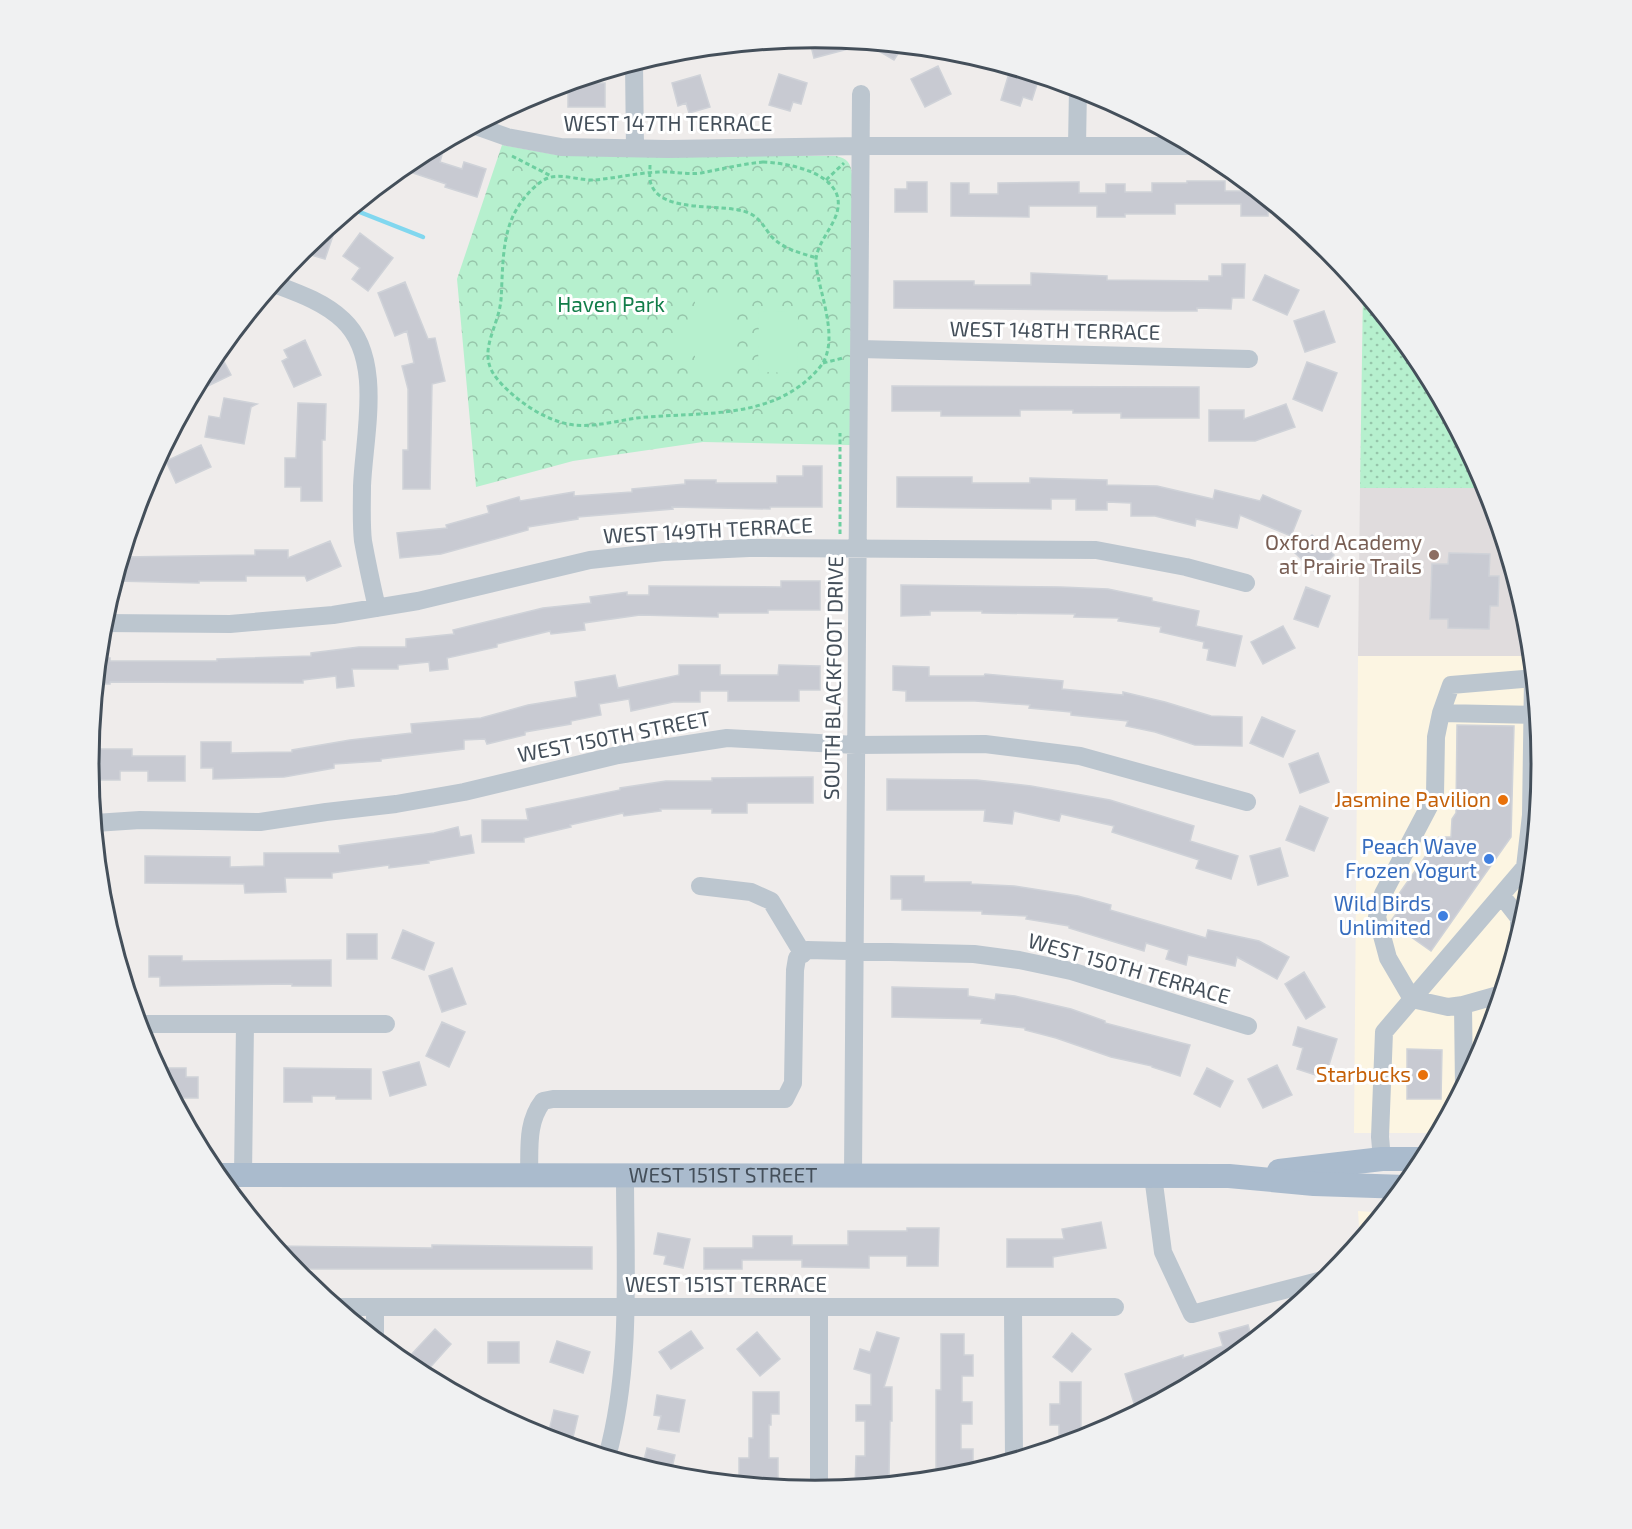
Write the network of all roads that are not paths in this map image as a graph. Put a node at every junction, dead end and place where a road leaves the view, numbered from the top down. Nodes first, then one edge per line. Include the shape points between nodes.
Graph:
1 (635, 71) edge
2 (861, 94) dead end
3 (1078, 98) edge
4 (485, 129) edge
5 (862, 146) junction
6 (1077, 146) junction
7 (1177, 146) edge
8 (642, 148) junction
9 (282, 287) edge
10 (860, 349) junction
11 (1249, 359) dead end
12 (858, 548) junction
13 (1246, 583) dead end
14 (377, 608) junction
15 (113, 623) edge
16 (1527, 679) edge
17 (1441, 713) junction
18 (1531, 715) edge
19 (856, 745) junction
20 (1247, 802) dead end
21 (102, 823) edge
22 (1524, 872) edge
23 (700, 886) dead end
24 (1501, 896) junction
25 (1516, 915) edge
26 (854, 952) junction
27 (803, 954) junction
28 (1493, 997) edge
29 (1412, 999) junction
30 (1463, 1005) junction
31 (149, 1024) edge
32 (245, 1024) junction
33 (386, 1024) dead end
34 (1248, 1026) dead end
35 (1464, 1070) edge
36 (1382, 1159) junction
37 (1414, 1160) edge
38 (229, 1175) edge
39 (243, 1175) junction
40 (529, 1175) junction
41 (625, 1175) junction
42 (853, 1175) junction
43 (1154, 1176) junction
44 (1229, 1176) junction
45 (1292, 1182) junction
46 (1395, 1186) edge
47 (1309, 1283) edge
48 (349, 1307) edge
49 (375, 1307) junction
50 (1115, 1307) dead end
51 (625, 1308) junction
52 (819, 1308) junction
53 (1013, 1308) junction
54 (375, 1329) edge
55 (609, 1450) edge
56 (1014, 1453) edge
57 (819, 1481) edge

1 - 8 street
2 - 5 street
3 - 6 street
4 - 8 street, WEST 147TH TERRACE via 561,147
5 - 6 street, WEST 147TH TERRACE
5 - 8 street, WEST 147TH TERRACE
5 - 10 street, SOUTH BLACKFOOT DRIVE
6 - 7 street, WEST 147TH TERRACE
9 - 14 street via 311,299 343,320 367,361 363,539
10 - 11 street, WEST 148TH TERRACE
10 - 12 street, SOUTH BLACKFOOT DRIVE
12 - 13 street, WEST 149TH TERRACE via 1096,550
12 - 14 street, WEST 149TH TERRACE via 738,548 590,560
12 - 19 street, SOUTH BLACKFOOT DRIVE
14 - 15 street, WEST 149TH TERRACE via 230,624
16 - 17 street via 1451,685
17 - 18 street
17 - 29 street via 1436,737 1435,795 1383,894 1377,917 1388,958
19 - 20 street, WEST 150TH STREET via 985,744 1080,756
19 - 21 street, WEST 150TH STREET via 727,738 618,755 396,804 260,822
19 - 26 street, SOUTH BLACKFOOT DRIVE
22 - 24 street
23 - 27 street via 751,892 771,901
24 - 25 street
24 - 29 street
26 - 27 street, WEST 150TH TERRACE via 807,950
26 - 34 street, WEST 150TH TERRACE via 974,954 1019,960 1071,971
26 - 42 street, SOUTH BLACKFOOT DRIVE
27 - 40 street via 797,958 795,970 793,1083 785,1099 543,1101 531,1122
28 - 30 street
29 - 30 street via 1448,1007
29 - 36 street via 1384,1032
30 - 35 street
31 - 32 street
32 - 33 street
32 - 39 street
36 - 37 main road, WEST 151ST STREET
36 - 44 main road, WEST 151ST STREET
36 - 45 main road via 1377,1173 1371,1177
38 - 39 main road, WEST 151ST STREET
39 - 40 main road, WEST 151ST STREET
40 - 41 main road, WEST 151ST STREET
41 - 42 main road, WEST 151ST STREET
41 - 51 street
42 - 43 main road, WEST 151ST STREET
43 - 44 main road, WEST 151ST STREET
43 - 47 street via 1163,1252 1192,1314
44 - 45 main road, WEST 151ST STREET
45 - 46 main road, WEST 151ST STREET
48 - 49 street, WEST 151ST TERRACE
49 - 51 street, WEST 151ST TERRACE
49 - 54 street
50 - 53 street, WEST 151ST TERRACE
51 - 52 street, WEST 151ST TERRACE
51 - 55 street via 623,1369
52 - 53 street, WEST 151ST TERRACE
52 - 57 street
53 - 56 street

